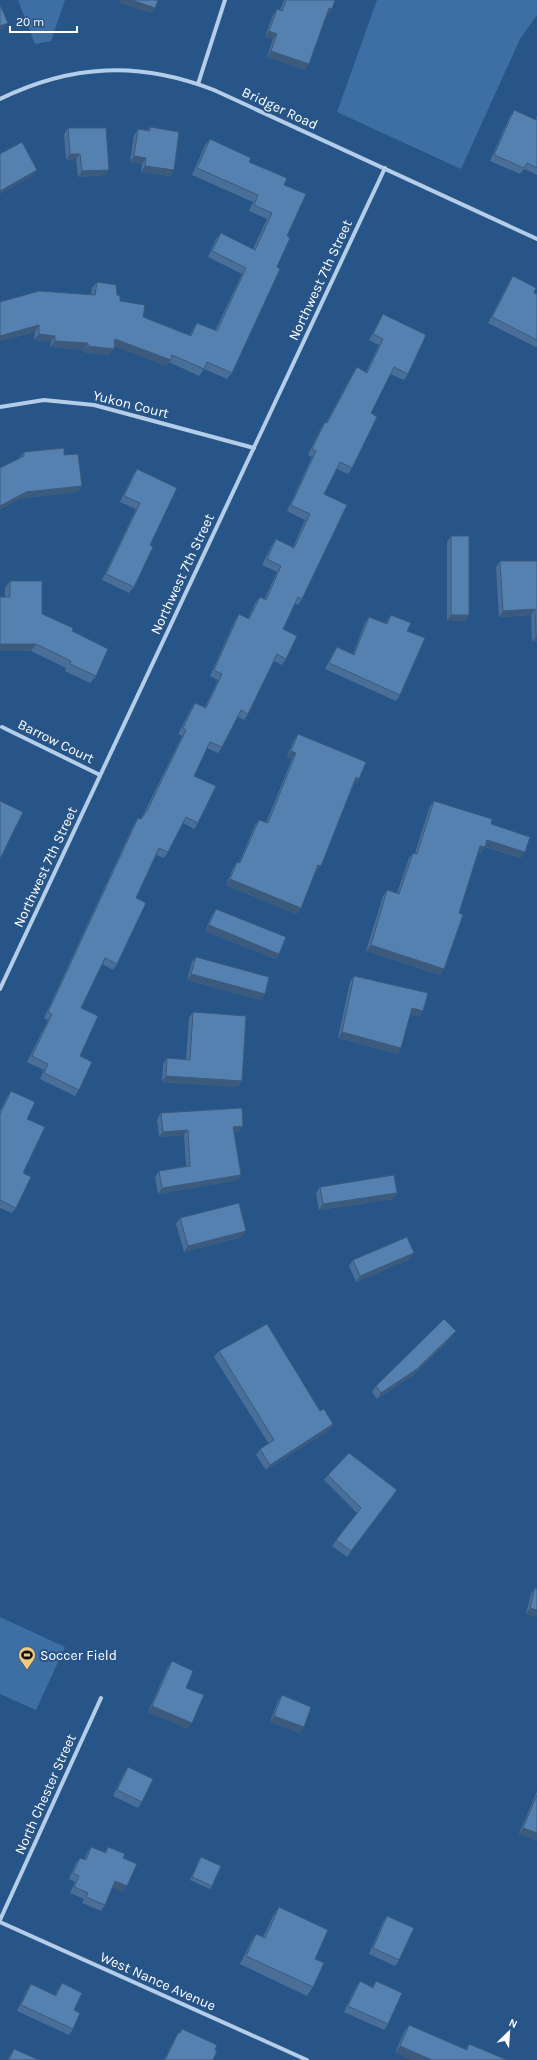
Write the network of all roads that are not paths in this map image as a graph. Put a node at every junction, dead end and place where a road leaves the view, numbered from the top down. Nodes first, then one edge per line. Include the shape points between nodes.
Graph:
1 (225, 0) edge
2 (198, 84) junction
3 (0, 99) edge
4 (385, 168) junction
5 (537, 239) edge
6 (0, 407) edge
7 (254, 448) junction
8 (2, 727) dead end
9 (100, 775) junction
10 (0, 989) edge
11 (101, 1698) dead end
12 (0, 1921) edge
13 (307, 2060) edge

1 - 2 street
2 - 3 street, Bridger Road via 149,72 91,71 45,80
2 - 4 street, Bridger Road
4 - 5 street, Bridger Road
4 - 7 street, Northwest 7th Street
6 - 7 street, Yukon Court via 44,400 94,405
7 - 9 street, Northwest 7th Street
8 - 9 street, Barrow Court
9 - 10 street, Northwest 7th Street
11 - 12 street, North Chester Street
12 - 13 street, West Nance Avenue

